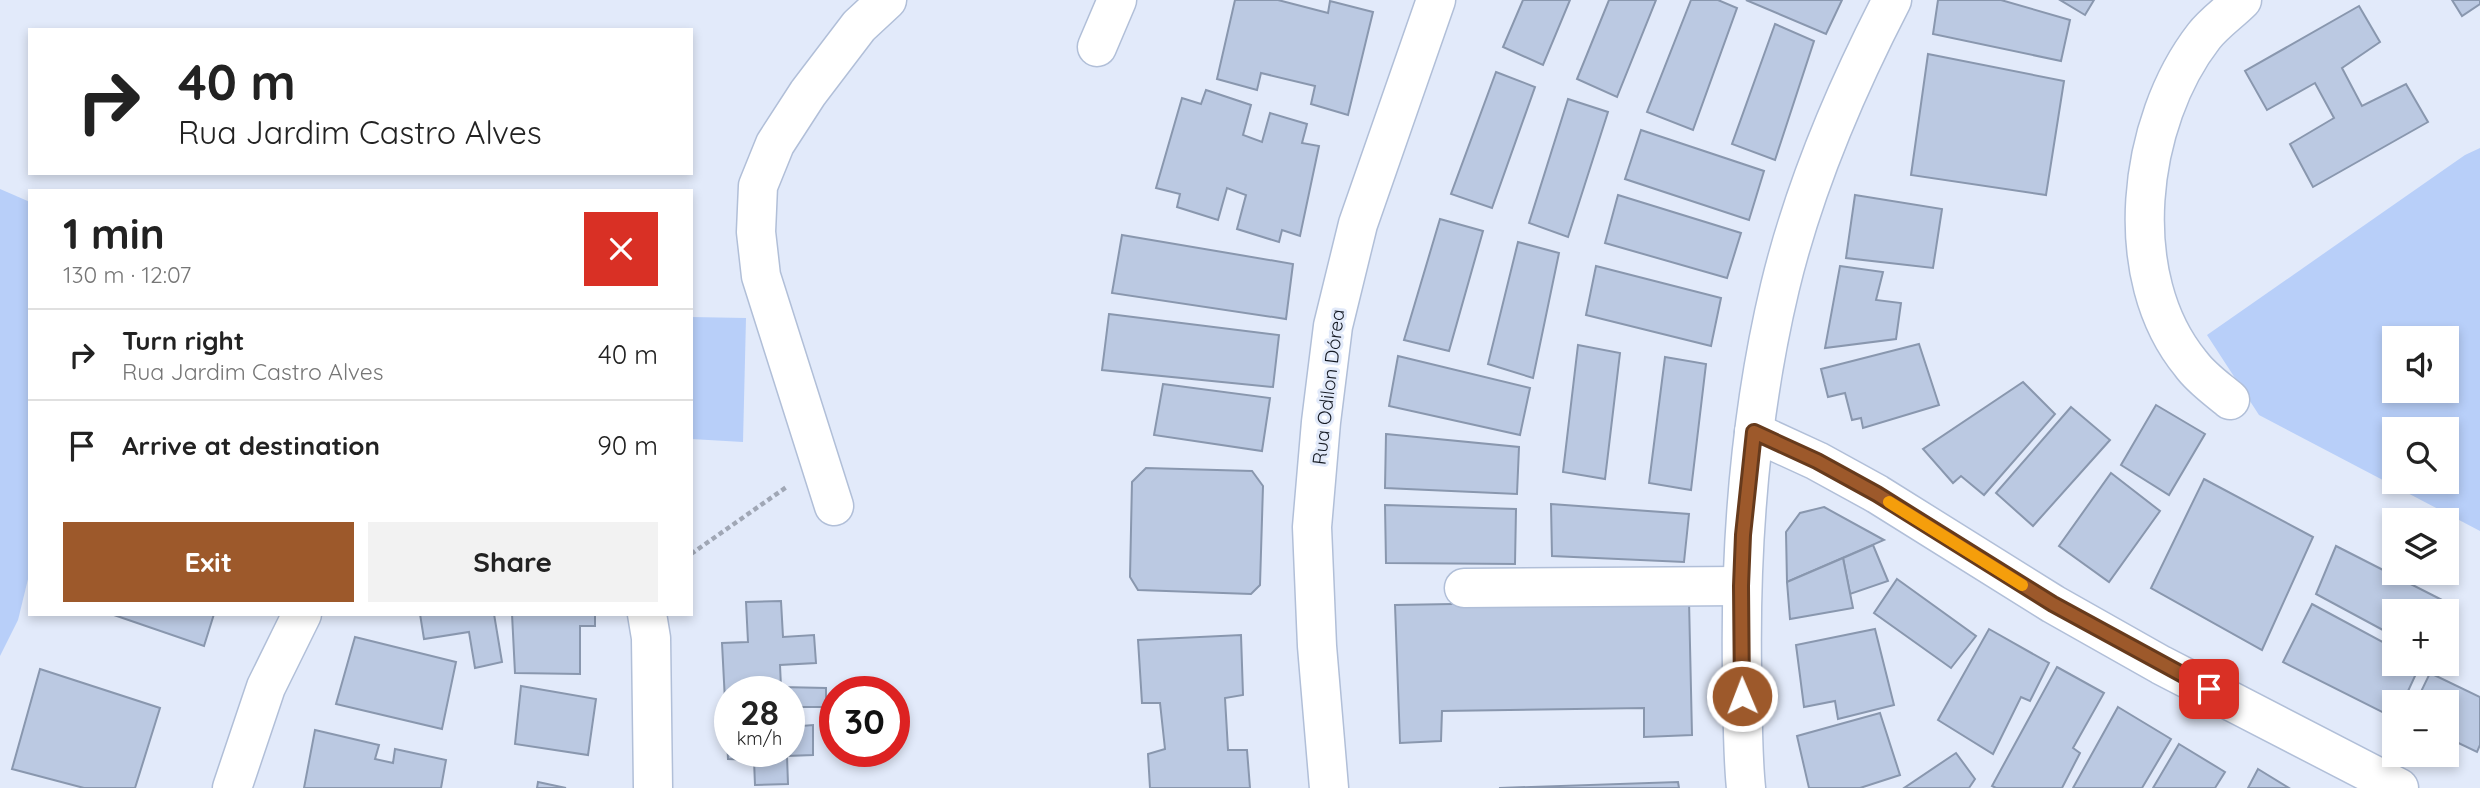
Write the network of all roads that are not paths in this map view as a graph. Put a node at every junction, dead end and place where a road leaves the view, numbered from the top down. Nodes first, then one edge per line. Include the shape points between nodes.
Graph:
1 (887, 0) edge
2 (1117, 0) edge
3 (1436, 0) edge
4 (1892, 0) edge
5 (2242, 0) edge
6 (1097, 47) dead end
7 (2230, 400) dead end
8 (1754, 432) junction
9 (834, 506) dead end
10 (1741, 586) junction
11 (1464, 588) dead end
12 (301, 616) edge
13 (647, 616) edge
14 (232, 788) edge
15 (653, 788) edge
16 (1329, 788) edge
17 (1746, 788) edge
18 (2399, 788) edge

1 - 9 street via 859,26 808,93 775,145 758,186 756,232 761,276
2 - 6 street
3 - 16 street, Rua Odilon Dórea via 1358,223 1333,326 1312,527
4 - 8 street via 1842,104 1810,189 1781,284
5 - 7 street via 2204,35 2177,79 2155,134 2146,195 2146,258 2162,318 2191,365
8 - 10 street
8 - 18 street via 1877,494 2161,665
10 - 11 street
10 - 17 street
12 - 14 street via 266,687
13 - 15 street

